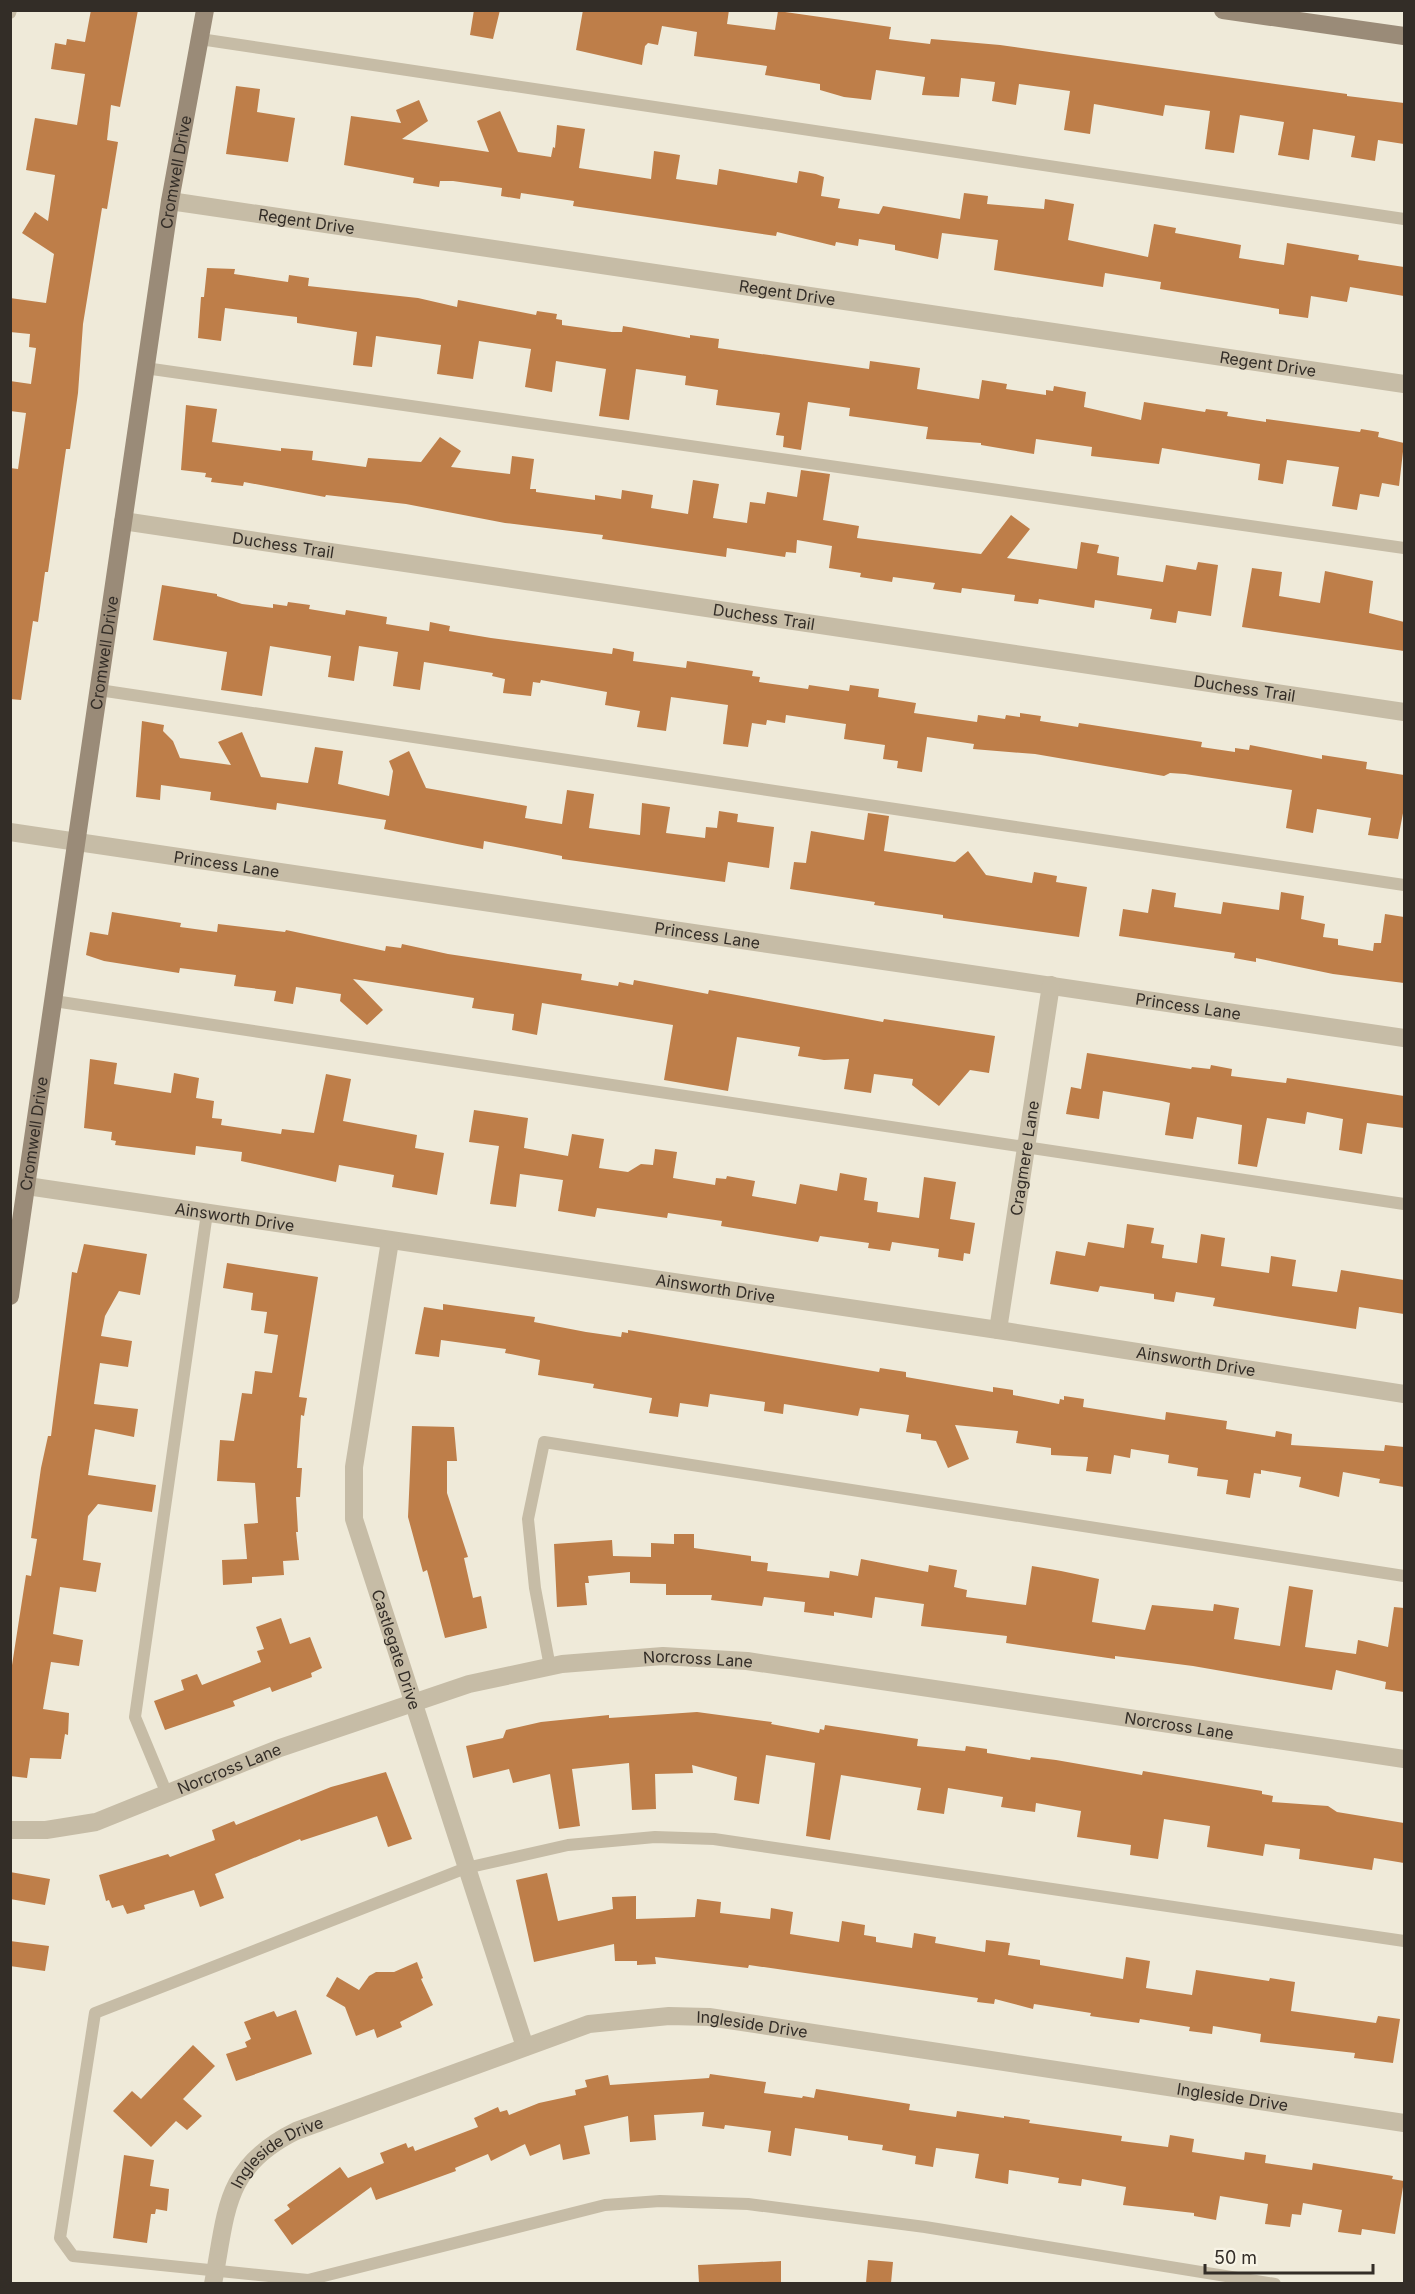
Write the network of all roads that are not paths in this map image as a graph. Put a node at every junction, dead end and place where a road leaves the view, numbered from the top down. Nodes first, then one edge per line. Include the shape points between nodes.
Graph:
1 (205, 10) edge
2 (1223, 10) edge
3 (1404, 36) edge
4 (200, 39) junction
5 (170, 201) junction
6 (1404, 219) edge
7 (146, 368) junction
8 (1404, 384) edge
9 (123, 521) junction
10 (1404, 548) edge
11 (99, 690) junction
12 (1404, 712) edge
13 (10, 832) edge
14 (77, 841) junction
15 (1404, 885) edge
16 (1051, 985) junction
17 (54, 1001) junction
18 (1404, 1038) edge
19 (1026, 1146) junction
20 (27, 1186) junction
21 (1404, 1204) edge
22 (207, 1213) junction
23 (390, 1241) junction
24 (10, 1296) edge
25 (998, 1330) junction
26 (1404, 1394) edge
27 (1404, 1576) edge
28 (550, 1667) junction
29 (411, 1703) junction
30 (1404, 1759) edge
31 (167, 1794) junction
32 (10, 1830) edge
33 (466, 1868) junction
34 (1404, 1941) edge
35 (525, 2047) junction
36 (1404, 2123) edge
37 (214, 2278) edge
38 (1275, 2283) edge

1 - 4 street, Cromwell Drive
2 - 3 street
4 - 5 street, Cromwell Drive
4 - 6 lane
5 - 7 street, Cromwell Drive
5 - 8 street, Regent Drive
7 - 9 street, Cromwell Drive
7 - 10 lane
9 - 11 street, Cromwell Drive
9 - 12 street, Duchess Trail
11 - 14 street, Cromwell Drive
11 - 15 lane
13 - 14 street, Princess Lane
14 - 16 street, Princess Lane
14 - 17 street, Cromwell Drive
16 - 18 street, Princess Lane
16 - 19 street, Cragmere Lane
17 - 19 lane
17 - 20 street, Cromwell Drive
19 - 21 lane
19 - 25 street, Cragmere Lane
20 - 22 street, Ainsworth Drive
20 - 24 street, Cromwell Drive
22 - 23 street, Ainsworth Drive
22 - 31 lane via 135,1717
23 - 25 street, Ainsworth Drive
23 - 29 street, Castlegate Drive via 354,1467 354,1519
25 - 26 street, Ainsworth Drive
27 - 28 lane via 544,1442 528,1519 535,1588
28 - 29 street, Norcross Lane via 469,1684
28 - 30 street, Norcross Lane via 663,1656 747,1660
29 - 31 street, Norcross Lane via 280,1748
29 - 33 street, Castlegate Drive
31 - 32 street, Norcross Lane via 96,1822 46,1830
33 - 34 lane via 568,1845 655,1837 714,1839
33 - 35 street, Castlegate Drive
33 - 37 lane via 94,2013 60,2238 73,2256
35 - 36 street, Ingleside Drive via 589,2024 669,2016 709,2017
35 - 37 street, Ingleside Drive via 274,2142 249,2163 236,2181
37 - 38 lane via 308,2280 605,2205 660,2201 748,2204

